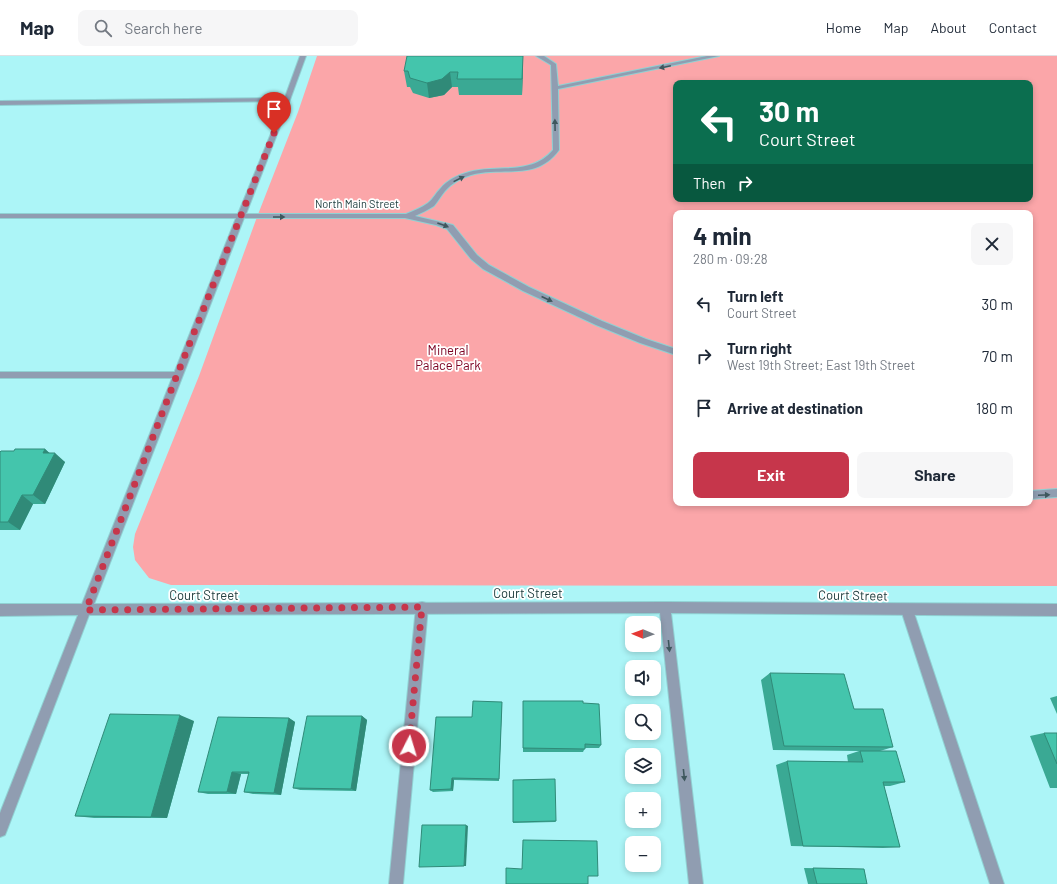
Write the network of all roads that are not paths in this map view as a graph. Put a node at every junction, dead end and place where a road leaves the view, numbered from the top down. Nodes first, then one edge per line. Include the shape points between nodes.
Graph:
1 (303, 56) edge
2 (539, 56) edge
3 (716, 56) edge
4 (555, 88) junction
5 (287, 99) junction
6 (0, 103) edge
7 (0, 216) edge
8 (405, 216) junction
9 (240, 217) junction
10 (673, 351) edge
11 (0, 375) edge
12 (177, 375) junction
13 (1057, 493) edge
14 (1033, 495) edge
15 (422, 607) junction
16 (665, 607) junction
17 (0, 610) edge
18 (86, 610) junction
19 (907, 610) junction
20 (1057, 610) edge
21 (0, 830) edge
22 (396, 884) edge
23 (696, 884) edge
24 (996, 884) edge

1 - 5 street
2 - 4 street via 554,65
3 -> 4 street
8 -> 4 street via 428,207 443,188 464,176 475,172 522,169 552,157 556,150
5 - 6 street
5 - 9 street
7 - 9 street, North Main Street
9 -> 8 street, North Main Street
8 -> 10 street, North Main Street via 450,228 486,267 526,289 606,326
9 - 12 street
11 - 12 street
12 - 18 street
14 -> 13 street
15 - 16 street, Court Street
15 - 18 street, Court Street
15 - 22 street
16 - 19 street, Court Street
16 -> 23 street
17 - 18 street, Court Street
18 - 21 street
19 - 20 street, Court Street
19 - 24 street

